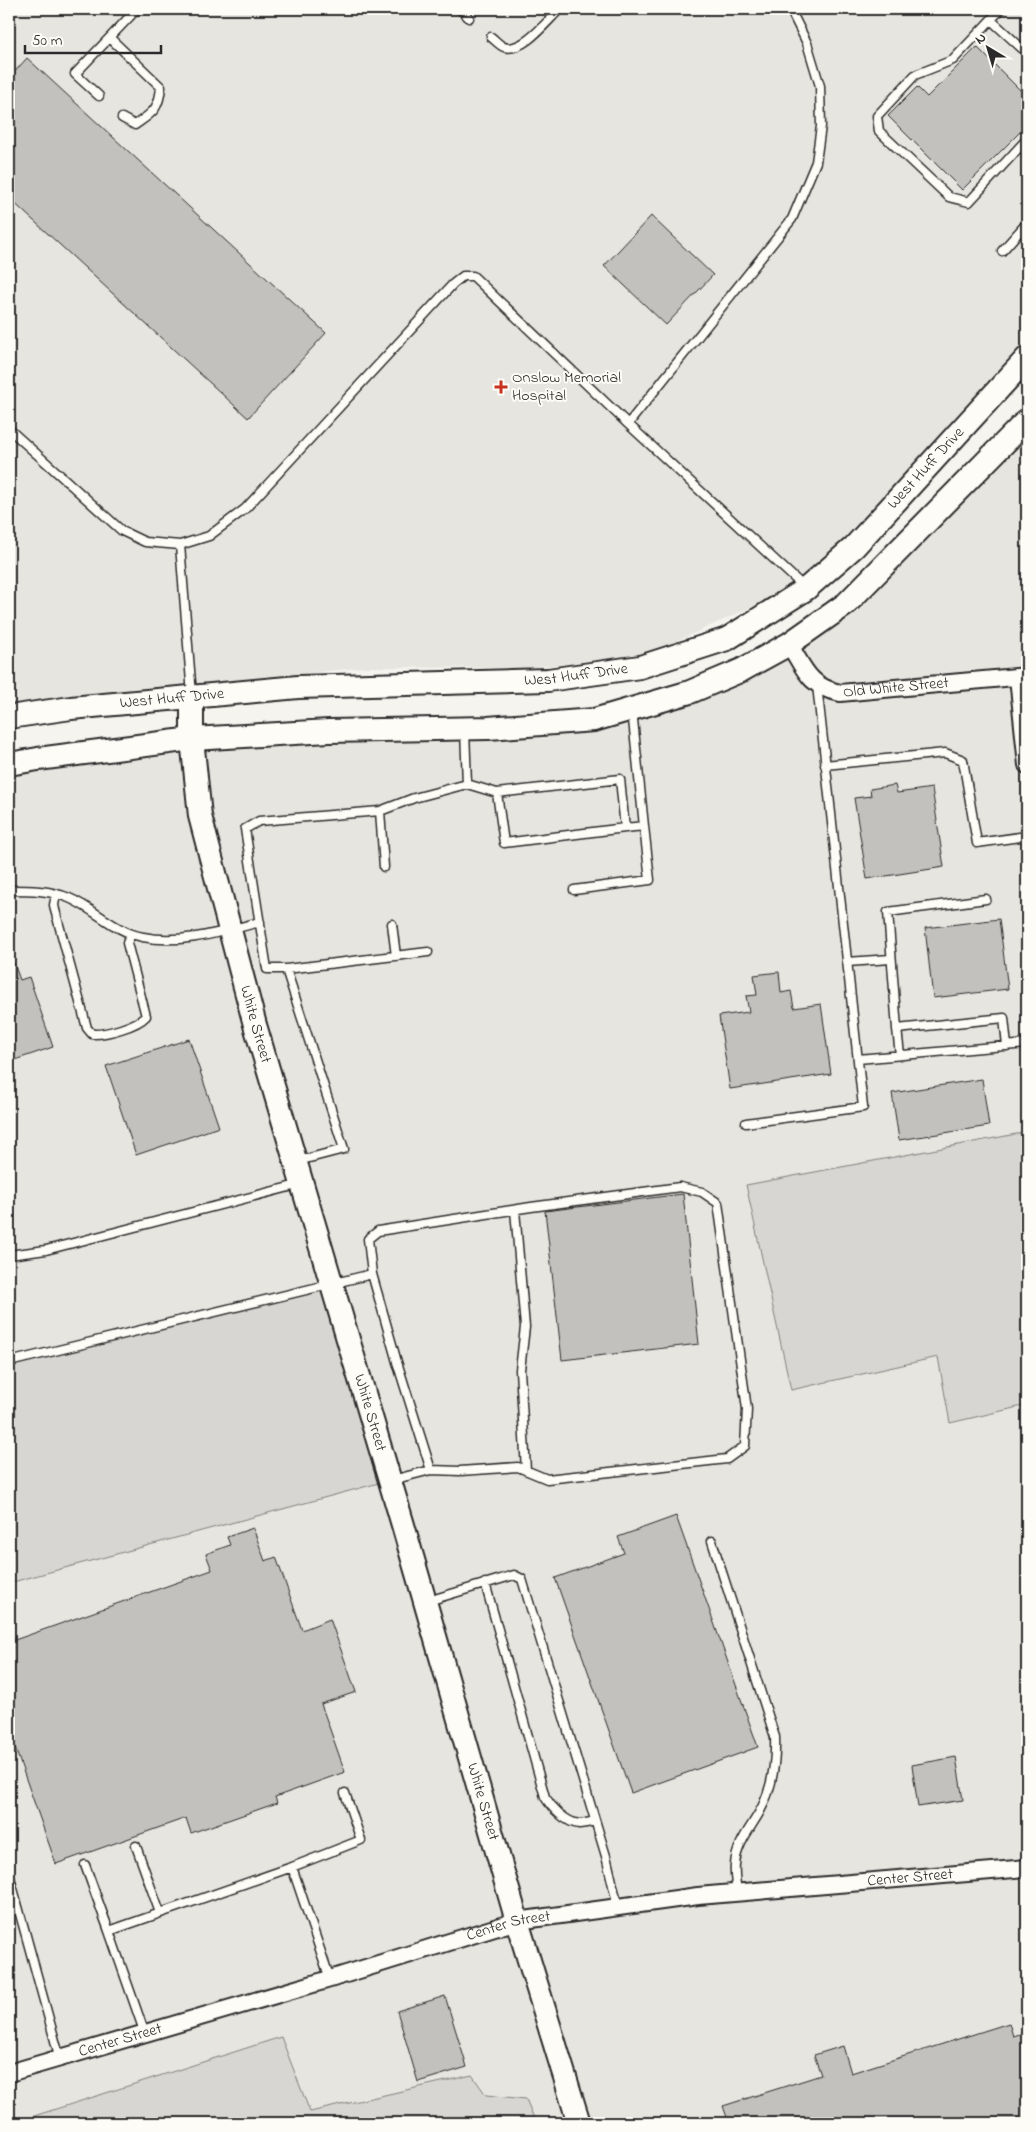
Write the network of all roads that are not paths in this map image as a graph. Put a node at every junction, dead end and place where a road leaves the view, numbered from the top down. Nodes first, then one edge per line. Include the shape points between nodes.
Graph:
1 (137, 9) edge
2 (460, 9) edge
3 (560, 9) edge
4 (790, 9) edge
5 (1001, 9) edge
6 (469, 18) dead end
7 (991, 20) junction
8 (491, 37) dead end
9 (110, 38) junction
10 (1027, 54) edge
11 (99, 96) dead end
12 (122, 118) dead end
13 (1027, 139) edge
14 (1027, 223) edge
15 (1002, 251) dead end
16 (1027, 358) edge
17 (1027, 420) edge
18 (628, 424) junction
19 (9, 429) edge
20 (180, 545) junction
21 (806, 589) junction
22 (789, 644) junction
23 (1022, 676) edge
24 (817, 685) junction
25 (192, 696) junction
26 (632, 709) junction
27 (9, 717) edge
28 (465, 728) junction
29 (192, 739) junction
30 (9, 764) edge
31 (825, 765) junction
32 (1027, 765) edge
33 (467, 784) junction
34 (497, 793) junction
35 (380, 811) junction
36 (644, 826) junction
37 (625, 828) junction
38 (1027, 836) edge
39 (384, 867) dead end
40 (9, 890) edge
41 (574, 890) dead end
42 (56, 894) junction
43 (986, 899) dead end
44 (260, 922) junction
45 (392, 924) dead end
46 (229, 929) junction
47 (131, 934) junction
48 (428, 952) dead end
49 (396, 956) junction
50 (891, 959) junction
51 (847, 962) junction
52 (286, 969) junction
53 (897, 1029) junction
54 (1027, 1044) edge
55 (1008, 1046) junction
56 (900, 1055) junction
57 (858, 1059) junction
58 (746, 1123) dead end
59 (295, 1162) junction
60 (302, 1184) junction
61 (515, 1210) junction
62 (9, 1255) edge
63 (372, 1274) junction
64 (332, 1284) junction
65 (9, 1362) edge
66 (431, 1470) junction
67 (526, 1470) junction
68 (390, 1480) junction
69 (712, 1541) dead end
70 (485, 1584) junction
71 (425, 1602) junction
72 (345, 1793) dead end
73 (595, 1821) junction
74 (136, 1846) dead end
75 (85, 1865) dead end
76 (292, 1867) junction
77 (1027, 1868) edge
78 (9, 1874) edge
79 (737, 1892) junction
80 (618, 1906) junction
81 (160, 1913) junction
82 (517, 1920) junction
83 (109, 1931) junction
84 (330, 1978) junction
85 (144, 2034) junction
86 (60, 2059) junction
87 (9, 2073) edge
88 (579, 2123) edge

1 - 9 lane
2 - 6 lane
3 - 8 lane via 526,42 514,47 503,47
4 - 18 lane via 807,43 820,86 821,126 816,162 792,219
5 - 7 lane
7 - 10 lane
7 - 13 lane via 953,60 915,75 877,116 879,131 949,197 969,202
9 - 11 lane via 74,74
9 - 12 lane via 161,88 160,102 153,112 135,125
14 - 15 lane
16 - 21 street, West Huff Drive via 854,547
17 - 22 street via 846,604
18 - 20 lane via 473,276 463,276 245,508 209,536
18 - 21 lane
19 - 20 lane via 122,530 145,542
20 - 25 lane
21 - 25 street, West Huff Drive via 727,639 640,668 548,680 298,687
22 - 24 street
22 - 26 street via 742,670 690,692
23 - 24 street, Old White Street via 840,693
23 - 32 street
24 - 31 lane
25 - 27 street, West Huff Drive
25 - 29 street, White Street
26 - 28 street via 594,720
26 - 36 lane
28 - 29 street
28 - 33 lane
29 - 30 street
29 - 46 street, White Street via 200,816
31 - 38 lane via 945,753 963,760 977,843
31 - 51 lane
33 - 34 lane
33 - 35 lane
34 - 37 lane via 620,780
34 - 37 lane via 504,844
35 - 39 lane
35 - 44 lane via 259,821 245,829
36 - 37 lane
36 - 41 lane via 650,880
40 - 42 lane
42 - 47 lane
42 - 47 lane via 55,910 87,1028 92,1034 99,1035 140,1022 146,1016 127,943
43 - 50 lane via 888,912
44 - 46 lane
44 - 52 lane via 267,969
45 - 49 lane
46 - 47 lane via 161,939
46 - 59 street, White Street
48 - 49 lane
49 - 52 lane
50 - 51 lane
50 - 53 lane
51 - 57 lane
52 - 59 lane via 344,1148
53 - 55 lane via 1004,1018
53 - 56 lane
54 - 55 lane
55 - 56 lane
56 - 57 lane
57 - 58 lane via 864,1107
59 - 60 street, White Street
60 - 62 lane via 46,1250
60 - 64 street, White Street
61 - 63 lane via 378,1231 368,1239
61 - 67 lane via 525,1327 520,1370
61 - 67 lane via 680,1187 702,1192 718,1203 748,1409 745,1446 727,1459 547,1479
63 - 64 lane
63 - 66 lane
64 - 65 lane
64 - 68 street, White Street
66 - 67 lane via 518,1467
66 - 68 lane
68 - 71 street, White Street
69 - 79 lane via 775,1738 772,1781 735,1864
70 - 71 lane
70 - 73 lane via 545,1797 552,1808 564,1817 580,1824
70 - 73 lane via 514,1575 522,1579
71 - 82 street, White Street
72 - 76 lane via 361,1840
73 - 80 lane
74 - 81 lane
75 - 83 lane
76 - 81 lane
76 - 84 lane
77 - 79 street, Center Street
78 - 86 lane
79 - 80 street, Center Street
80 - 82 street, Center Street
81 - 83 lane
82 - 84 street, Center Street
82 - 88 street, White Street
83 - 85 lane
84 - 85 street, Center Street
85 - 86 street, Center Street
86 - 87 street, Center Street

